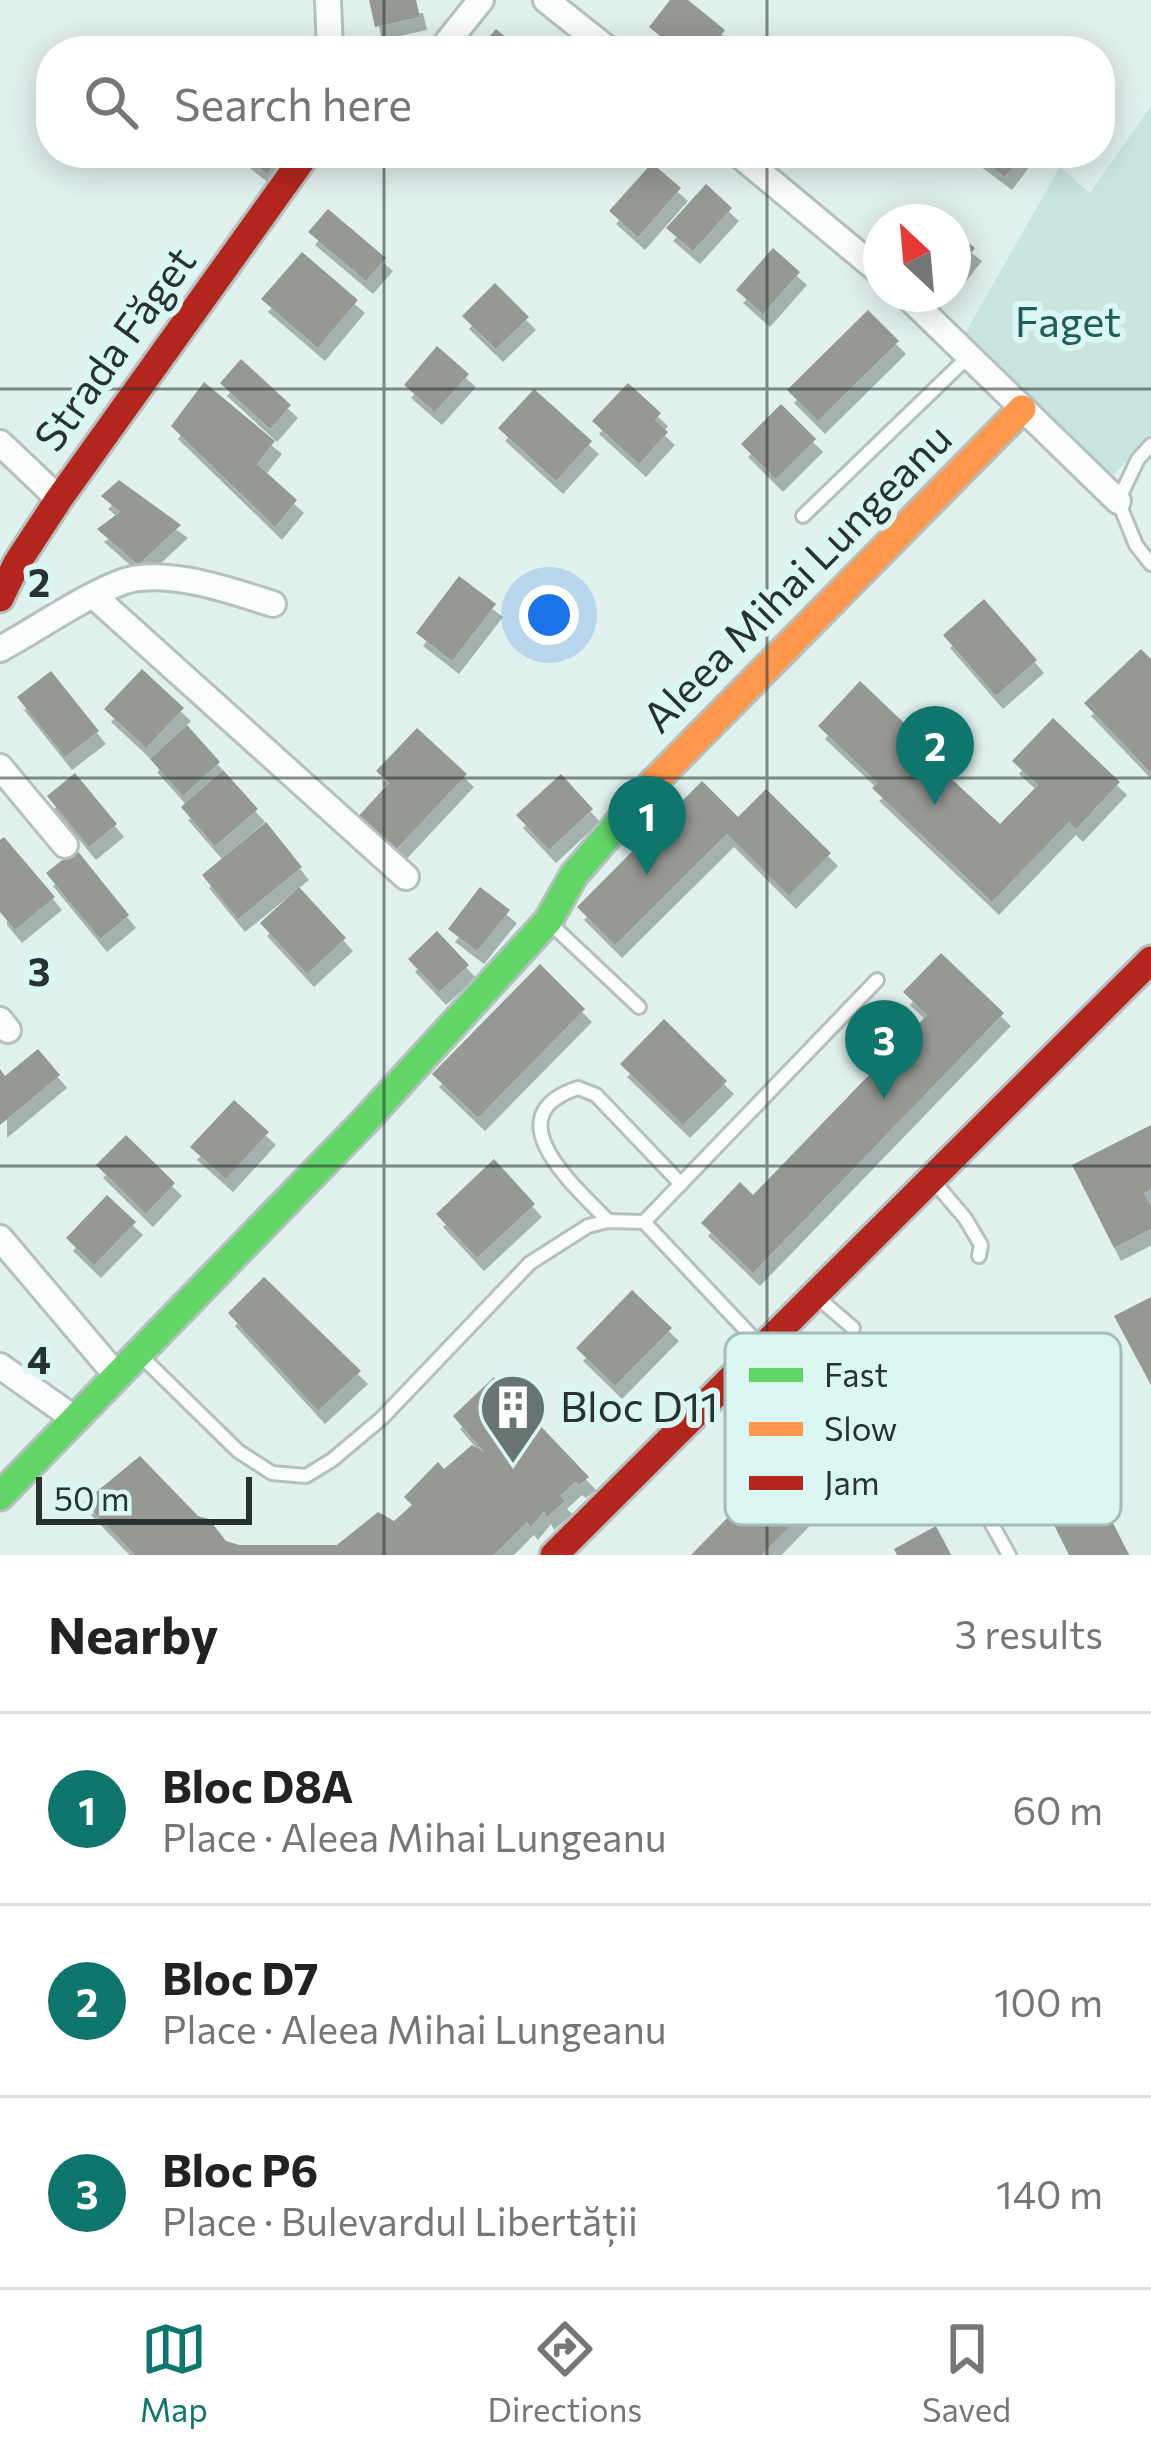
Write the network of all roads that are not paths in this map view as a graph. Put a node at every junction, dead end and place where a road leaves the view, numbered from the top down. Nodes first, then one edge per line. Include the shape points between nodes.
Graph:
1 (328, 0) edge
2 (481, 0) edge
3 (546, 0) edge
4 (329, 36) edge
5 (452, 36) edge
6 (591, 36) edge
7 (296, 168) edge
8 (755, 168) edge
9 (863, 258) edge
10 (924, 312) edge
11 (969, 356) junction
12 (1022, 409) junction
13 (0, 442) edge
14 (1151, 445) edge
15 (59, 499) junction
16 (1118, 501) junction
17 (803, 516) dead end
18 (1151, 564) edge
19 (95, 597) junction
20 (0, 598) edge
21 (273, 604) dead end
22 (0, 649) edge
23 (0, 767) edge
24 (65, 845) dead end
25 (406, 877) dead end
26 (548, 921) junction
27 (1151, 961) edge
28 (877, 980) dead end
29 (639, 1007) dead end
30 (932, 1179) junction
31 (681, 1184) junction
32 (608, 1221) junction
33 (644, 1222) junction
34 (0, 1238) edge
35 (979, 1256) dead end
36 (816, 1296) junction
37 (853, 1328) dead end
38 (749, 1333) edge
39 (778, 1333) edge
40 (139, 1354) junction
41 (0, 1366) edge
42 (118, 1376) junction
43 (725, 1386) edge
44 (75, 1419) junction
45 (0, 1496) edge
46 (992, 1525) edge
47 (554, 1555) edge
48 (1009, 1555) edge

1 - 4 street
2 - 5 street
3 - 6 street
7 - 15 street, Strada Făget
8 - 9 street
10 - 11 street
11 - 12 street
11 - 17 lane
12 - 16 street
12 - 26 street, Aleea Mihai Lungeanu via 645,791 574,875
13 - 15 street
14 - 16 lane
15 - 20 street, Strada Făget
16 - 18 lane
19 - 21 street via 126,581 158,578
19 - 22 street
19 - 25 street
23 - 24 street
26 - 29 lane
26 - 40 street, Aleea Mihai Lungeanu
27 - 30 street
28 - 31 lane
30 - 35 lane via 965,1218
30 - 36 street
31 - 32 lane via 596,1095 565,1092 540,1120 541,1137
31 - 33 lane
32 - 33 lane
32 - 40 lane via 569,1235 530,1263 382,1418 306,1476 272,1473 238,1450
33 - 38 lane
34 - 42 street
36 - 37 lane
36 - 39 street
40 - 42 street, Aleea Mihai Lungeanu
41 - 44 street
42 - 44 street, Aleea Mihai Lungeanu
43 - 47 street
44 - 45 street, Aleea Mihai Lungeanu
46 - 48 lane

